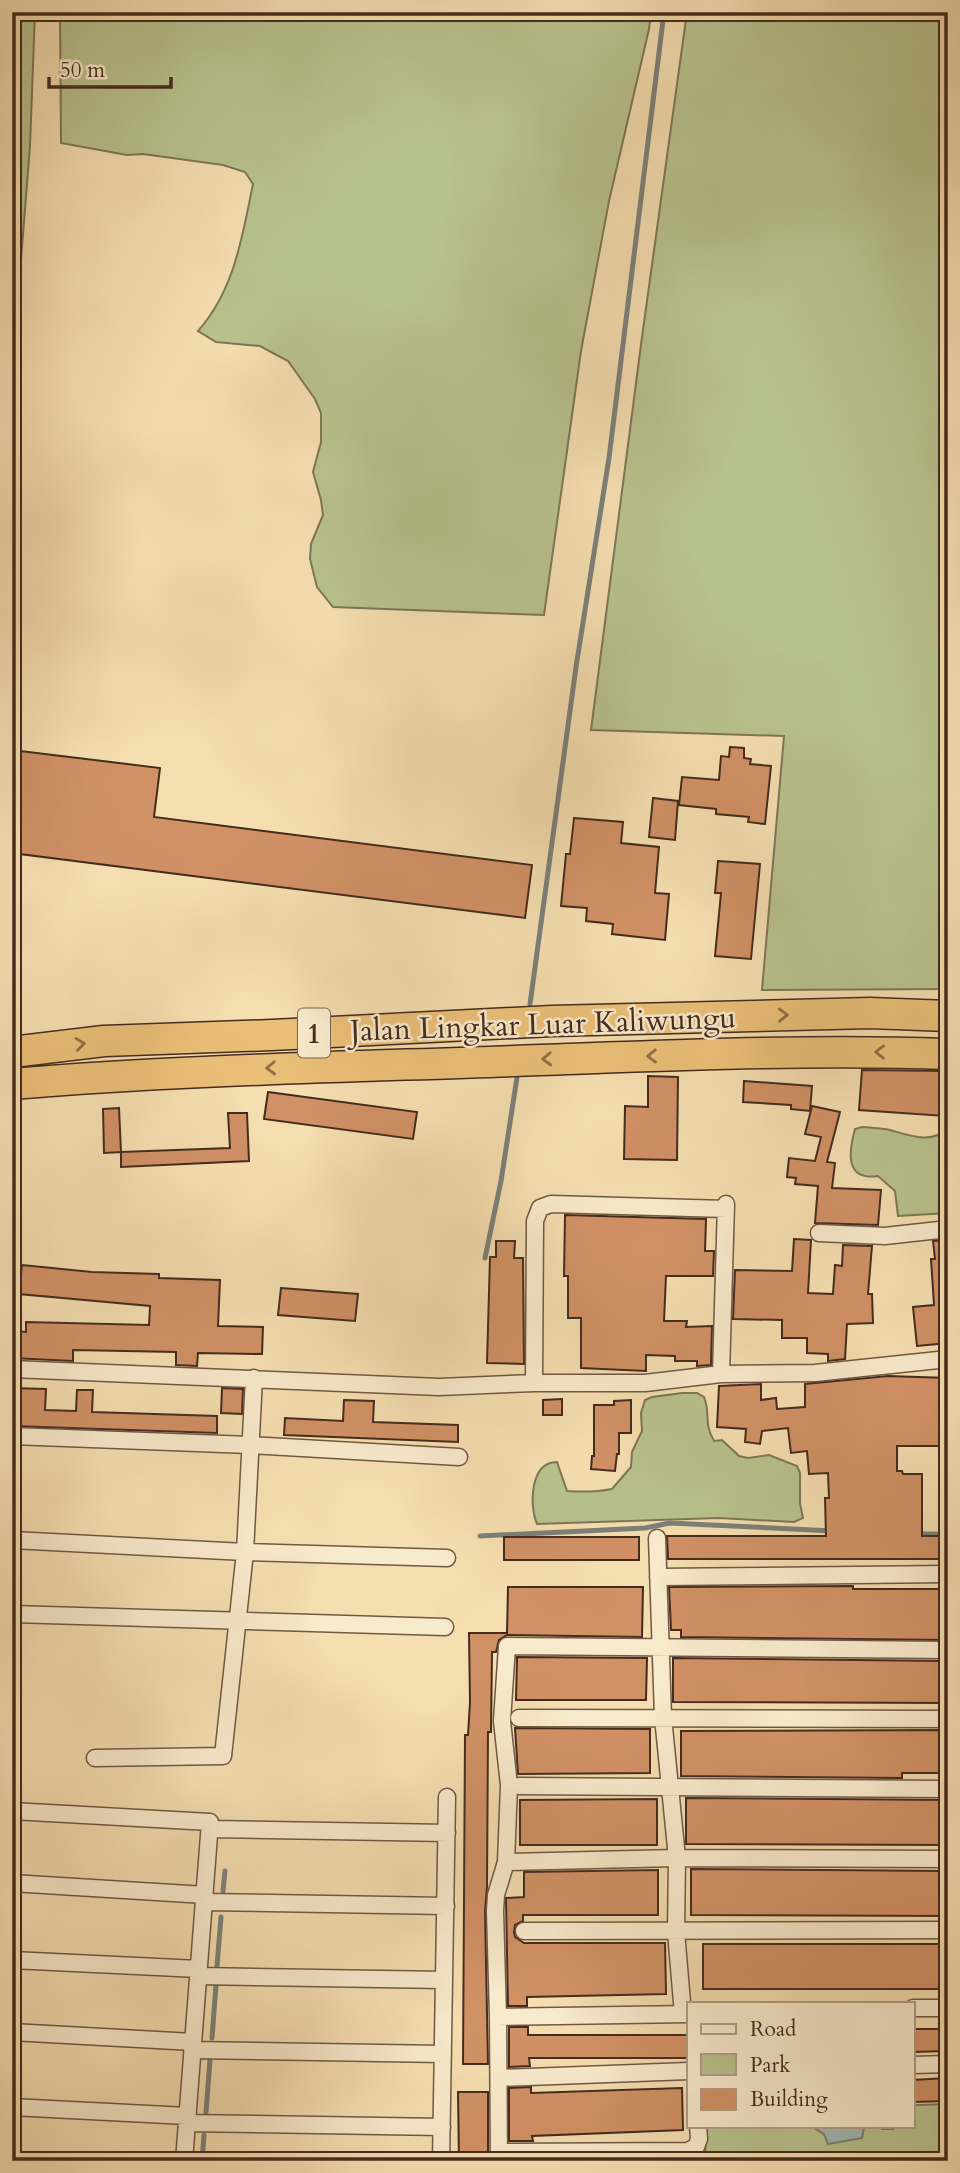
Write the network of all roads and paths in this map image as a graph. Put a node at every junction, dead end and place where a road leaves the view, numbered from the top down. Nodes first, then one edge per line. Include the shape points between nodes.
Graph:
1 (948, 1016) edge
2 (12, 1052) edge
3 (948, 1054) edge
4 (12, 1084) edge
5 (948, 1229) edge
6 (819, 1233) dead end
7 (948, 1359) edge
8 (12, 1369) edge
9 (721, 1374) junction
10 (254, 1378) junction
11 (534, 1383) junction
12 (12, 1436) edge
13 (250, 1445) junction
14 (459, 1457) dead end
15 (657, 1538) dead end
16 (12, 1540) edge
17 (245, 1552) junction
18 (447, 1558) dead end
19 (948, 1574) edge
20 (658, 1577) junction
21 (12, 1614) edge
22 (239, 1620) junction
23 (445, 1627) dead end
24 (659, 1648) junction
25 (948, 1650) edge
26 (663, 1717) junction
27 (519, 1718) dead end
28 (948, 1718) edge
29 (95, 1758) dead end
30 (519, 1786) dead end
31 (671, 1787) junction
32 (948, 1789) edge
33 (447, 1797) dead end
34 (12, 1811) edge
35 (210, 1829) junction
36 (447, 1833) junction
37 (677, 1858) junction
38 (948, 1858) edge
39 (506, 1862) junction
40 (12, 1884) edge
41 (204, 1898) junction
42 (446, 1906) junction
43 (948, 1930) edge
44 (524, 1931) dead end
45 (676, 1931) junction
46 (12, 1960) edge
47 (198, 1973) junction
48 (444, 1980) junction
49 (914, 2008) edge
50 (948, 2008) edge
51 (686, 2014) edge
52 (498, 2017) junction
53 (12, 2032) edge
54 (193, 2046) junction
55 (443, 2054) junction
56 (948, 2064) edge
57 (914, 2065) edge
58 (687, 2071) edge
59 (499, 2078) junction
60 (12, 2107) edge
61 (187, 2119) junction
62 (442, 2127) junction
63 (698, 2128) edge
64 (499, 2156) edge
65 (184, 2161) edge
66 (441, 2161) edge

2 -> 1 highway, Jalan Lingkar Luar Kaliwungu / 1 via 104,1041 552,1021 870,1013
3 -> 4 highway, Jalan Lingkar Luar Kaliwungu / 1 via 875,1051 615,1057 121,1074
5 - 6 street via 885,1236
7 - 9 street via 815,1373
8 - 10 street
9 - 11 street via 645,1383
9 - 11 street via 726,1207 551,1205 540,1208 535,1221
10 - 11 street via 401,1387
10 - 13 street
12 - 13 street
13 - 14 street
13 - 17 street
15 - 20 street
16 - 17 street
17 - 18 street
17 - 22 street
19 - 20 street
20 - 24 street
21 - 22 street
22 - 23 street
22 - 29 street via 223,1756
24 - 25 street
24 - 26 street
24 - 39 street via 507,1646 502,1721 509,1785
26 - 27 street
26 - 28 street
26 - 31 street
30 - 31 street
31 - 32 street
31 - 37 street
33 - 36 street
34 - 35 street via 210,1822
35 - 36 street
35 - 41 street
36 - 42 street
37 - 38 street
37 - 39 street
37 - 45 street
39 - 52 street via 495,1911
40 - 41 street
41 - 42 street
41 - 47 street
42 - 48 street
43 - 45 street
44 - 45 street
45 - 51 street
46 - 47 street
47 - 48 street
47 - 54 street
48 - 55 street
49 - 50 street
51 - 52 street
52 - 59 street
53 - 54 street
54 - 55 street
54 - 61 street
55 - 62 street
56 - 57 street
58 - 59 street
59 - 64 street
60 - 61 street
61 - 62 street
61 - 65 street
62 - 66 street
63 - 64 street via 696,2147 688,2151

